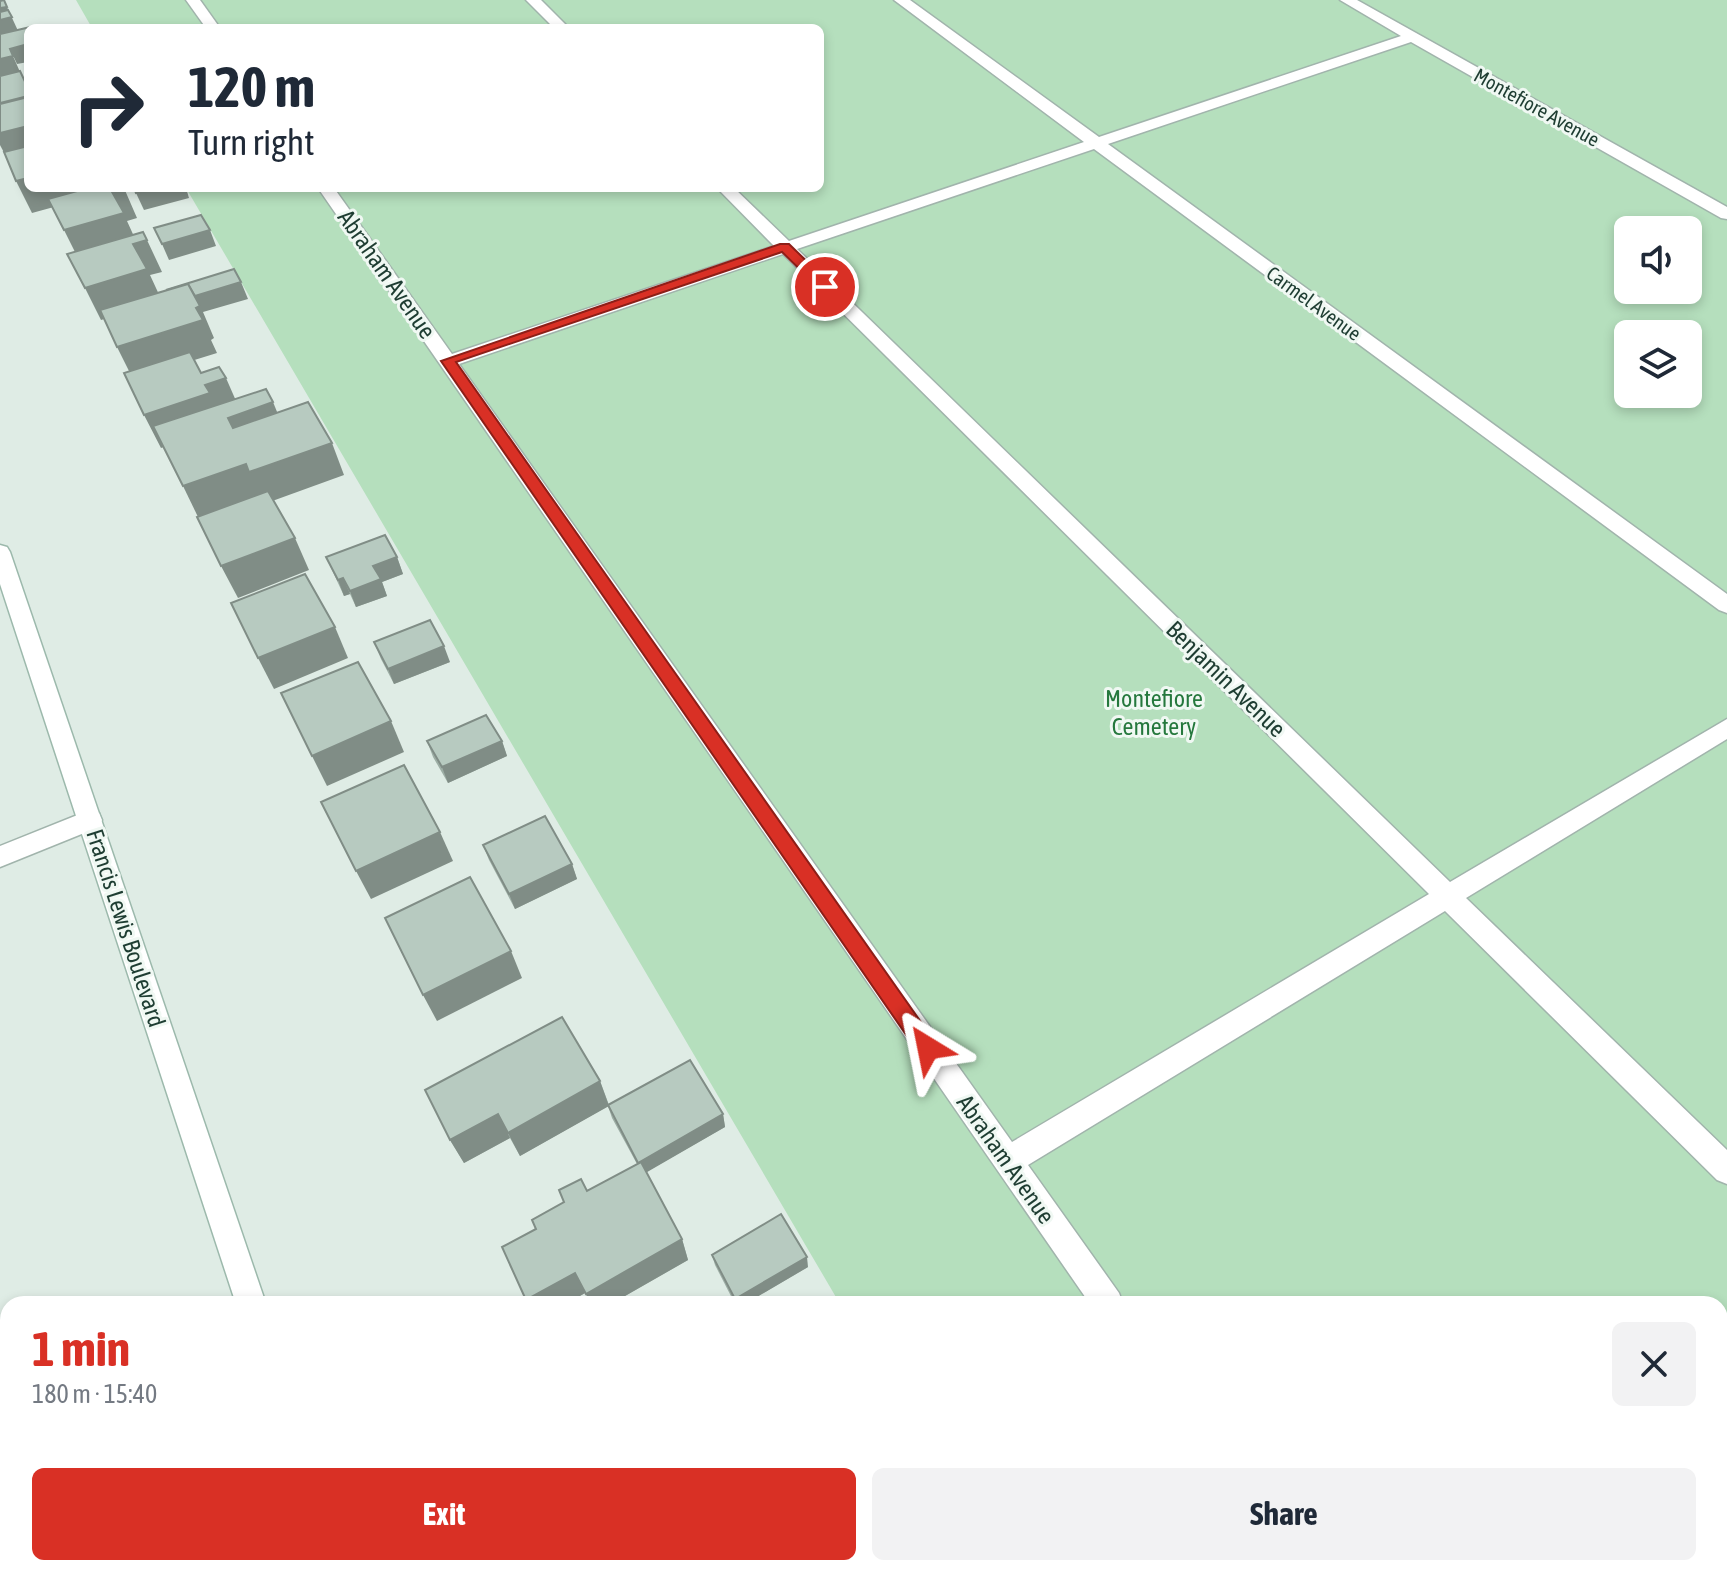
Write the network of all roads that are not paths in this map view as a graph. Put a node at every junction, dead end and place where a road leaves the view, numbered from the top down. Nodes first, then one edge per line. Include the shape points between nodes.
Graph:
1 (193, 0) edge
2 (533, 0) edge
3 (901, 0) edge
4 (1347, 0) edge
5 (210, 24) edge
6 (558, 24) edge
7 (1412, 37) junction
8 (1095, 142) junction
9 (329, 192) edge
10 (729, 192) edge
11 (1727, 214) edge
12 (784, 247) junction
13 (448, 361) junction
14 (0, 552) edge
15 (1727, 605) edge
16 (1727, 728) edge
17 (90, 820) junction
18 (0, 857) edge
19 (1449, 897) junction
20 (1007, 1161) junction
21 (1727, 1170) edge
22 (248, 1296) edge
23 (1102, 1296) edge

1 - 5 main road
2 - 6 main road
3 - 8 main road, Carmel Avenue
4 - 7 main road, Montefiore Avenue
7 - 8 main road
7 - 11 main road, Montefiore Avenue
8 - 12 main road
8 - 15 main road, Carmel Avenue
9 - 13 main road, Abraham Avenue
10 - 12 main road, Benjamin Avenue
12 - 13 main road
12 - 19 main road, Benjamin Avenue
13 - 20 main road, Abraham Avenue
14 - 17 main road, Francis Lewis Boulevard
16 - 19 main road
17 - 18 main road
17 - 22 main road, Francis Lewis Boulevard
19 - 20 main road
19 - 21 main road, Benjamin Avenue
20 - 23 main road, Abraham Avenue

